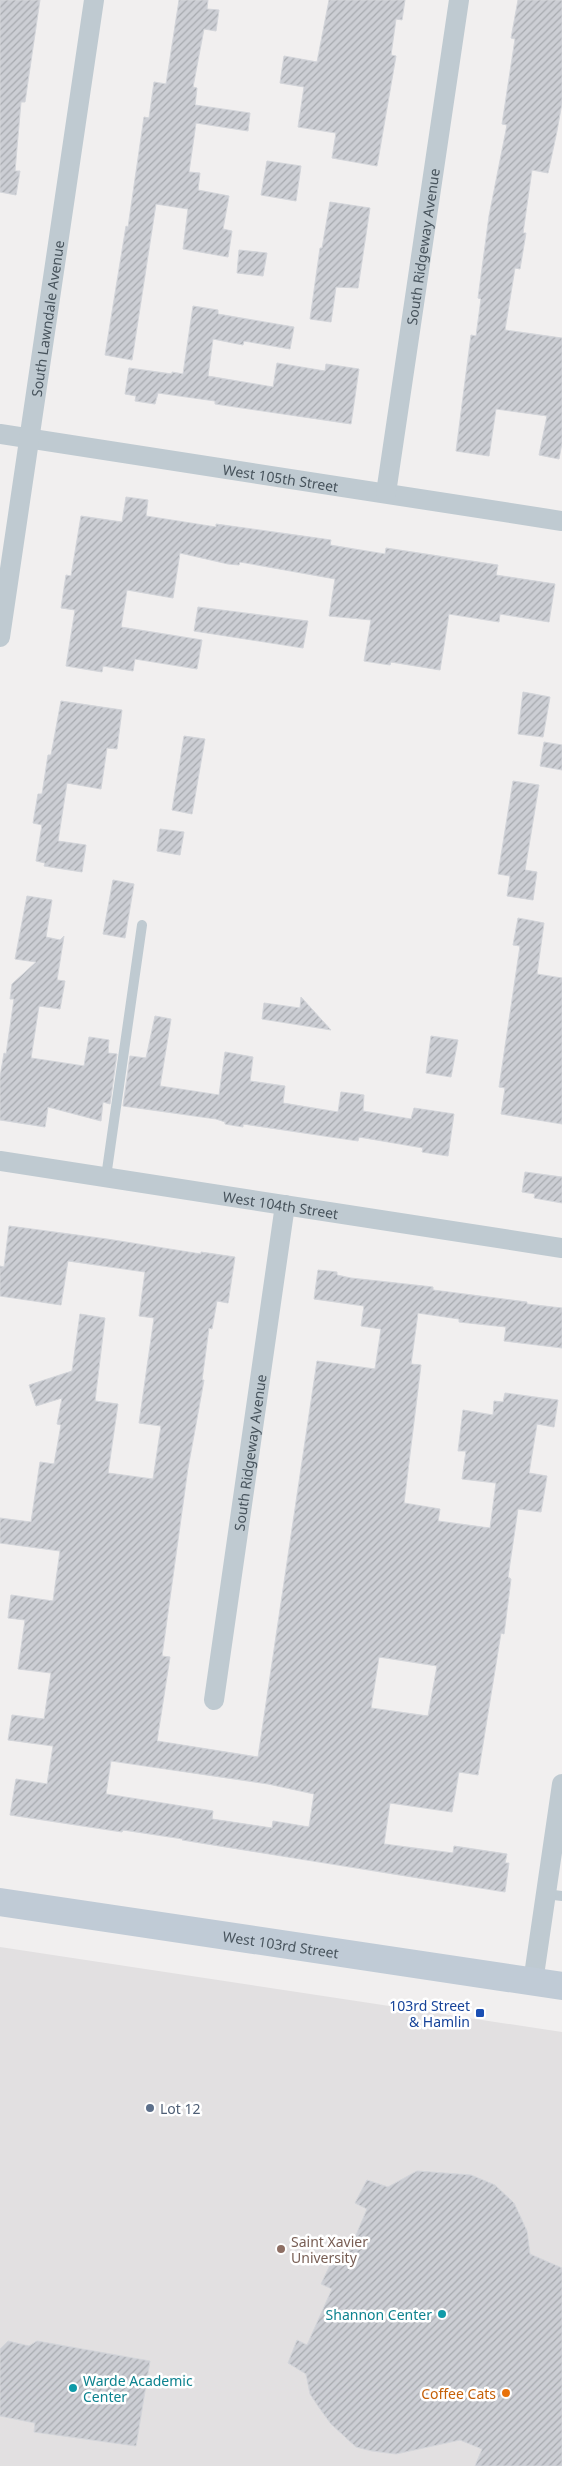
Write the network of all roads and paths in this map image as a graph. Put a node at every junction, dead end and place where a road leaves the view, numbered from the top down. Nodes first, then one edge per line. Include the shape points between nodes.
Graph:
1 (94, 0) edge
2 (459, 0) edge
3 (0, 434) edge
4 (29, 438) junction
5 (386, 494) junction
6 (562, 521) edge
7 (0, 637) edge
8 (142, 925) dead end
9 (0, 1160) edge
10 (106, 1177) junction
11 (284, 1205) junction
12 (562, 1248) edge
13 (214, 1700) dead end
14 (562, 1784) edge
15 (558, 1840) edge
16 (554, 1895) edge
17 (0, 1902) edge
18 (533, 1982) junction
19 (562, 1986) edge

1 - 4 street, South Lawndale Avenue
2 - 5 street, South Ridgeway Avenue
3 - 4 street, West 105th Street
4 - 5 street, West 105th Street
4 - 7 street, South Lawndale Avenue
5 - 6 street, West 105th Street
8 - 10 lane
9 - 10 street, West 104th Street
10 - 11 street, West 104th Street
11 - 12 street, West 104th Street
11 - 13 street, South Ridgeway Avenue
14 - 15 street
15 - 16 street
16 - 18 street
17 - 18 main road, West 103rd Street
18 - 19 main road, West 103rd Street

